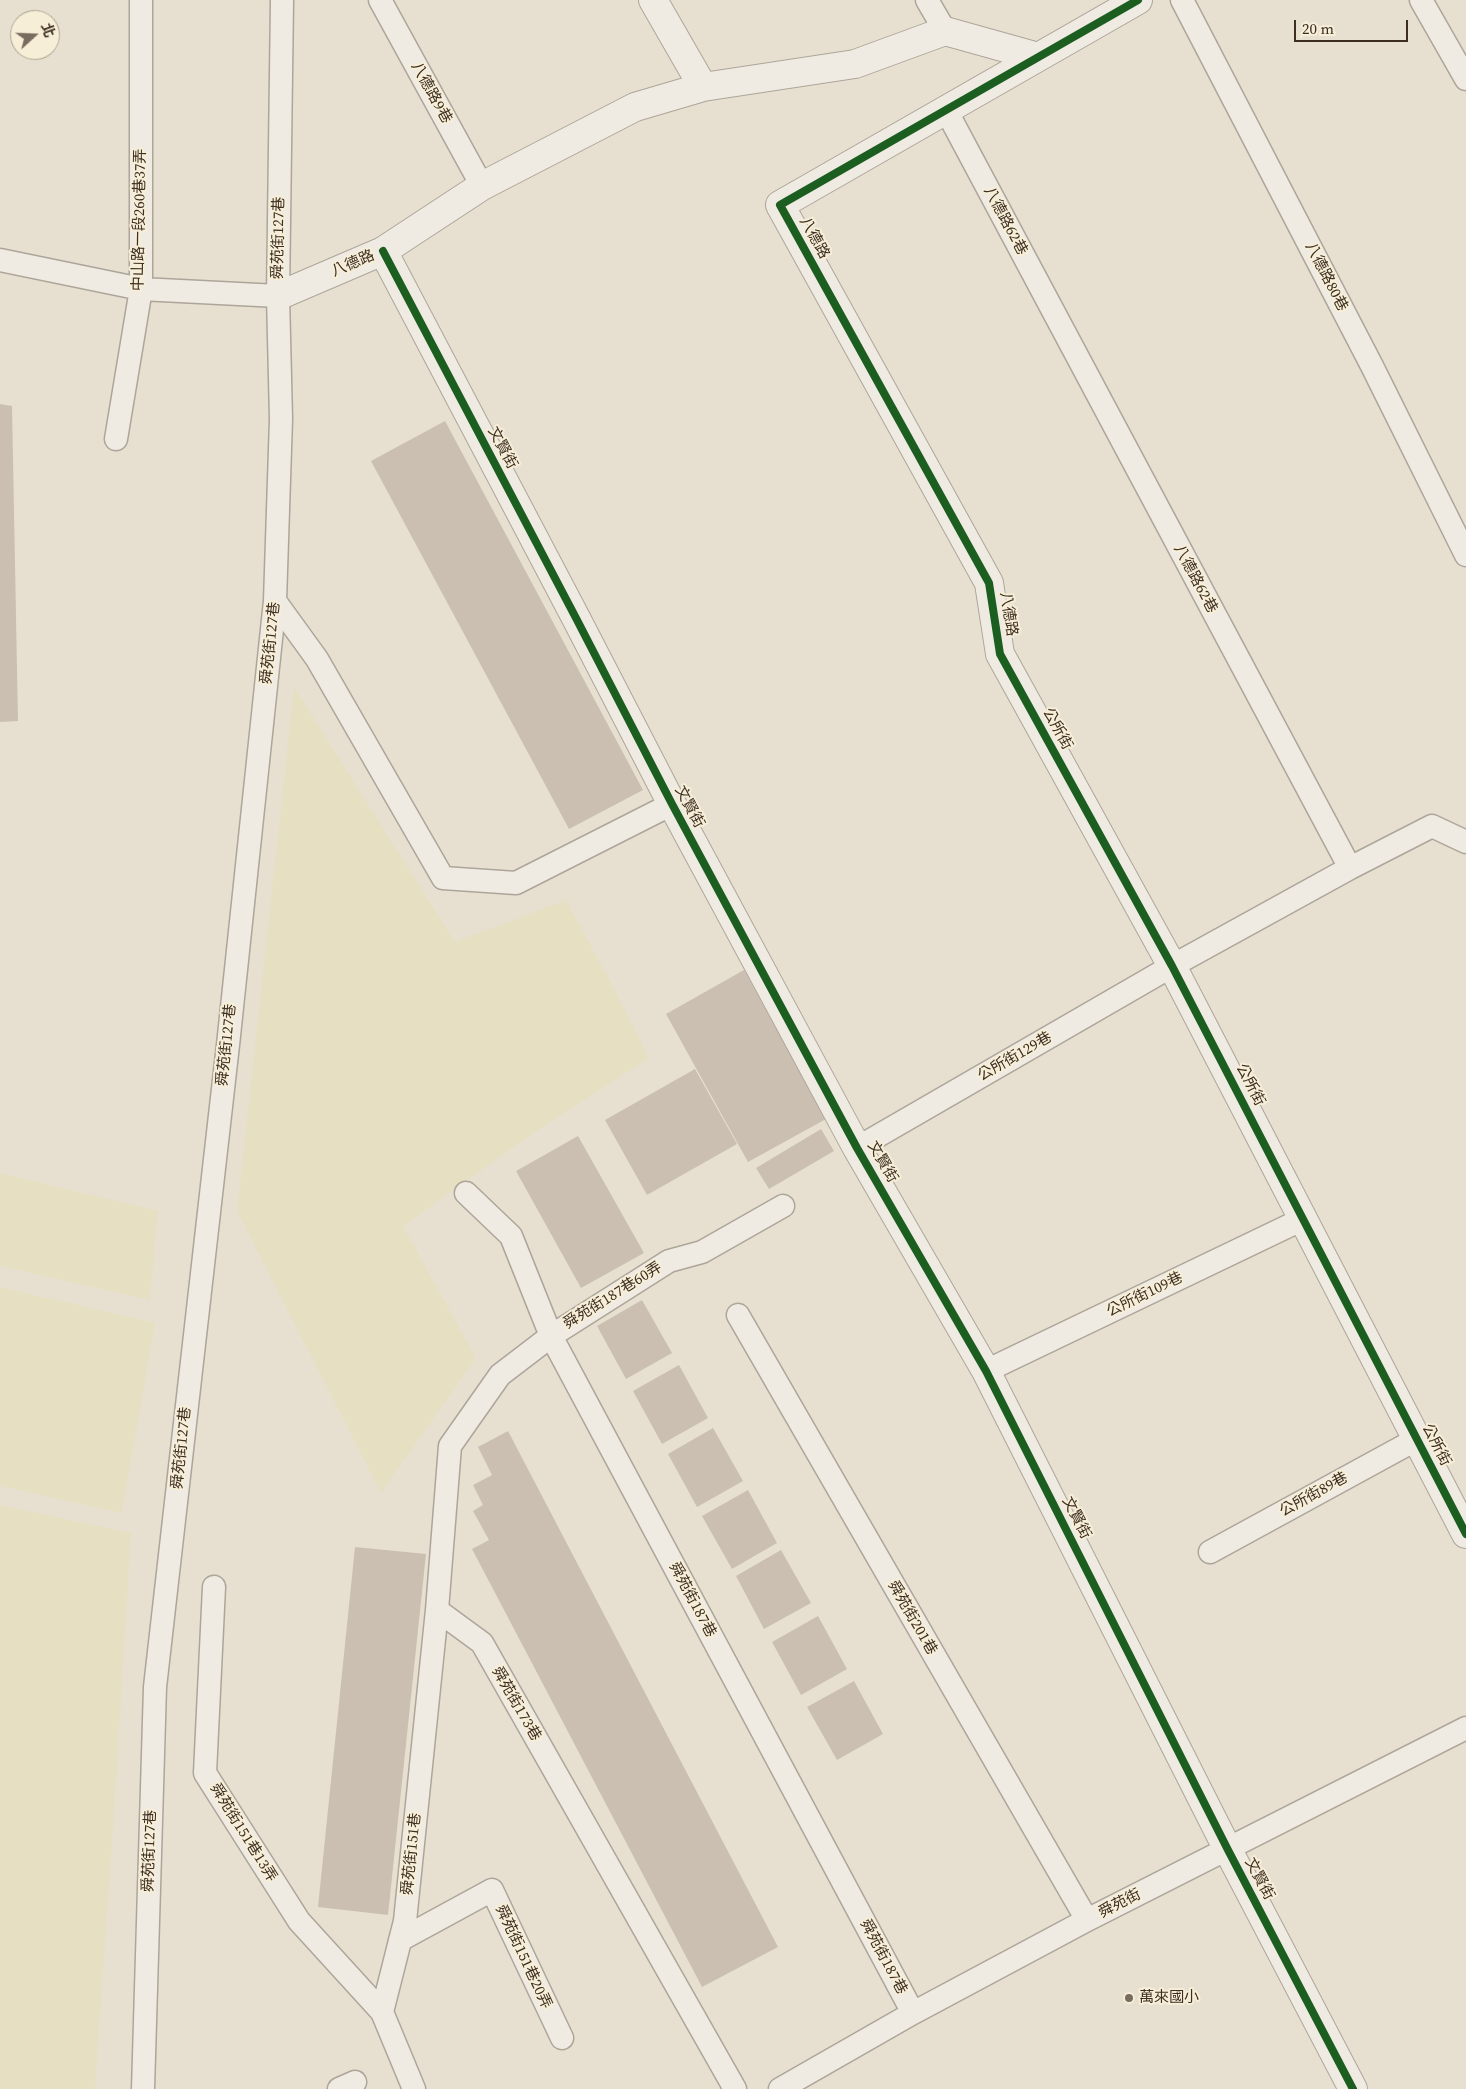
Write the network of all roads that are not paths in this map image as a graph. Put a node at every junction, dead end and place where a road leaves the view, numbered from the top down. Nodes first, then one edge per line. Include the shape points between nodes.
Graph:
1 (141, 0) edge
2 (282, 0) edge
3 (380, 0) edge
4 (653, 0) edge
5 (927, 0) edge
6 (1138, 0) edge
7 (1182, 0) edge
8 (1422, 0) edge
9 (944, 31) junction
10 (1038, 57) junction
11 (1466, 79) edge
12 (703, 86) junction
13 (946, 110) junction
14 (482, 186) junction
15 (382, 251) junction
16 (0, 260) edge
17 (141, 289) junction
18 (278, 296) junction
19 (116, 439) dead end
20 (1466, 555) edge
21 (275, 601) junction
22 (1000, 654) joint
23 (672, 804) junction
24 (1466, 842) edge
25 (1350, 868) junction
26 (1172, 966) junction
27 (857, 1148) junction
28 (466, 1193) dead end
29 (783, 1206) dead end
30 (1304, 1219) junction
31 (738, 1315) dead end
32 (551, 1336) junction
33 (986, 1371) junction
34 (1417, 1439) junction
35 (1466, 1534) edge
36 (1210, 1552) dead end
37 (214, 1587) dead end
38 (437, 1610) junction
39 (1466, 1728) edge
40 (1228, 1850) junction
41 (1087, 1920) junction
42 (400, 1940) junction
43 (382, 2012) junction
44 (913, 2013) junction
45 (562, 2038) dead end
46 (143, 2089) edge
47 (414, 2089) edge
48 (735, 2089) edge
49 (780, 2089) edge
50 (1353, 2089) edge

1 - 17 lane, 中山路一段260巷37弄
2 - 18 lane, 舜苑街127巷
3 - 14 lane, 八德路9巷
4 - 12 street
5 - 9 lane
6 - 10 street, 八德路
7 - 20 lane, 八德路80巷
8 - 11 lane
9 - 10 street
9 - 12 street, 八德路 via 855,64
10 - 13 street, 八德路
12 - 14 street, 八德路 via 635,107
13 - 22 street, 八德路 via 780,204 989,583
13 - 25 lane, 八德路62巷
14 - 15 street, 八德路
15 - 18 street, 八德路
15 - 23 street, 文賢街
16 - 17 lane
17 - 18 lane
17 - 19 lane, 中山路一段260巷37弄
18 - 21 lane, 舜苑街127巷 via 281,419
21 - 23 lane via 317,659 443,878 516,883
21 - 46 lane, 舜苑街127巷 via 155,1686
22 - 26 street, 公所街
23 - 27 street, 文賢街
24 - 25 lane via 1432,826
25 - 26 lane
26 - 27 lane, 公所街129巷
26 - 30 street, 公所街
27 - 33 street, 文賢街
28 - 32 lane, 舜苑街187巷 via 511,1236
29 - 32 lane, 舜苑街187巷60弄 via 702,1252 669,1261
30 - 33 lane, 公所街109巷
30 - 34 street, 公所街
31 - 41 lane, 舜苑街201巷
32 - 38 lane via 500,1375 450,1446
32 - 44 lane, 舜苑街187巷
33 - 40 street, 文賢街
34 - 35 street, 公所街
34 - 36 lane, 公所街89巷
37 - 43 lane, 舜苑街151巷13弄 via 205,1773 299,1921
38 - 42 lane, 舜苑街151巷
38 - 48 lane, 舜苑街173巷 via 482,1644
39 - 40 lane, 舜苑街
40 - 41 lane, 舜苑街
40 - 50 street, 文賢街
41 - 44 lane, 舜苑街
42 - 43 lane, 舜苑街151巷
42 - 45 lane, 舜苑街151巷20弄 via 492,1890
43 - 47 lane
44 - 49 lane, 舜苑街

